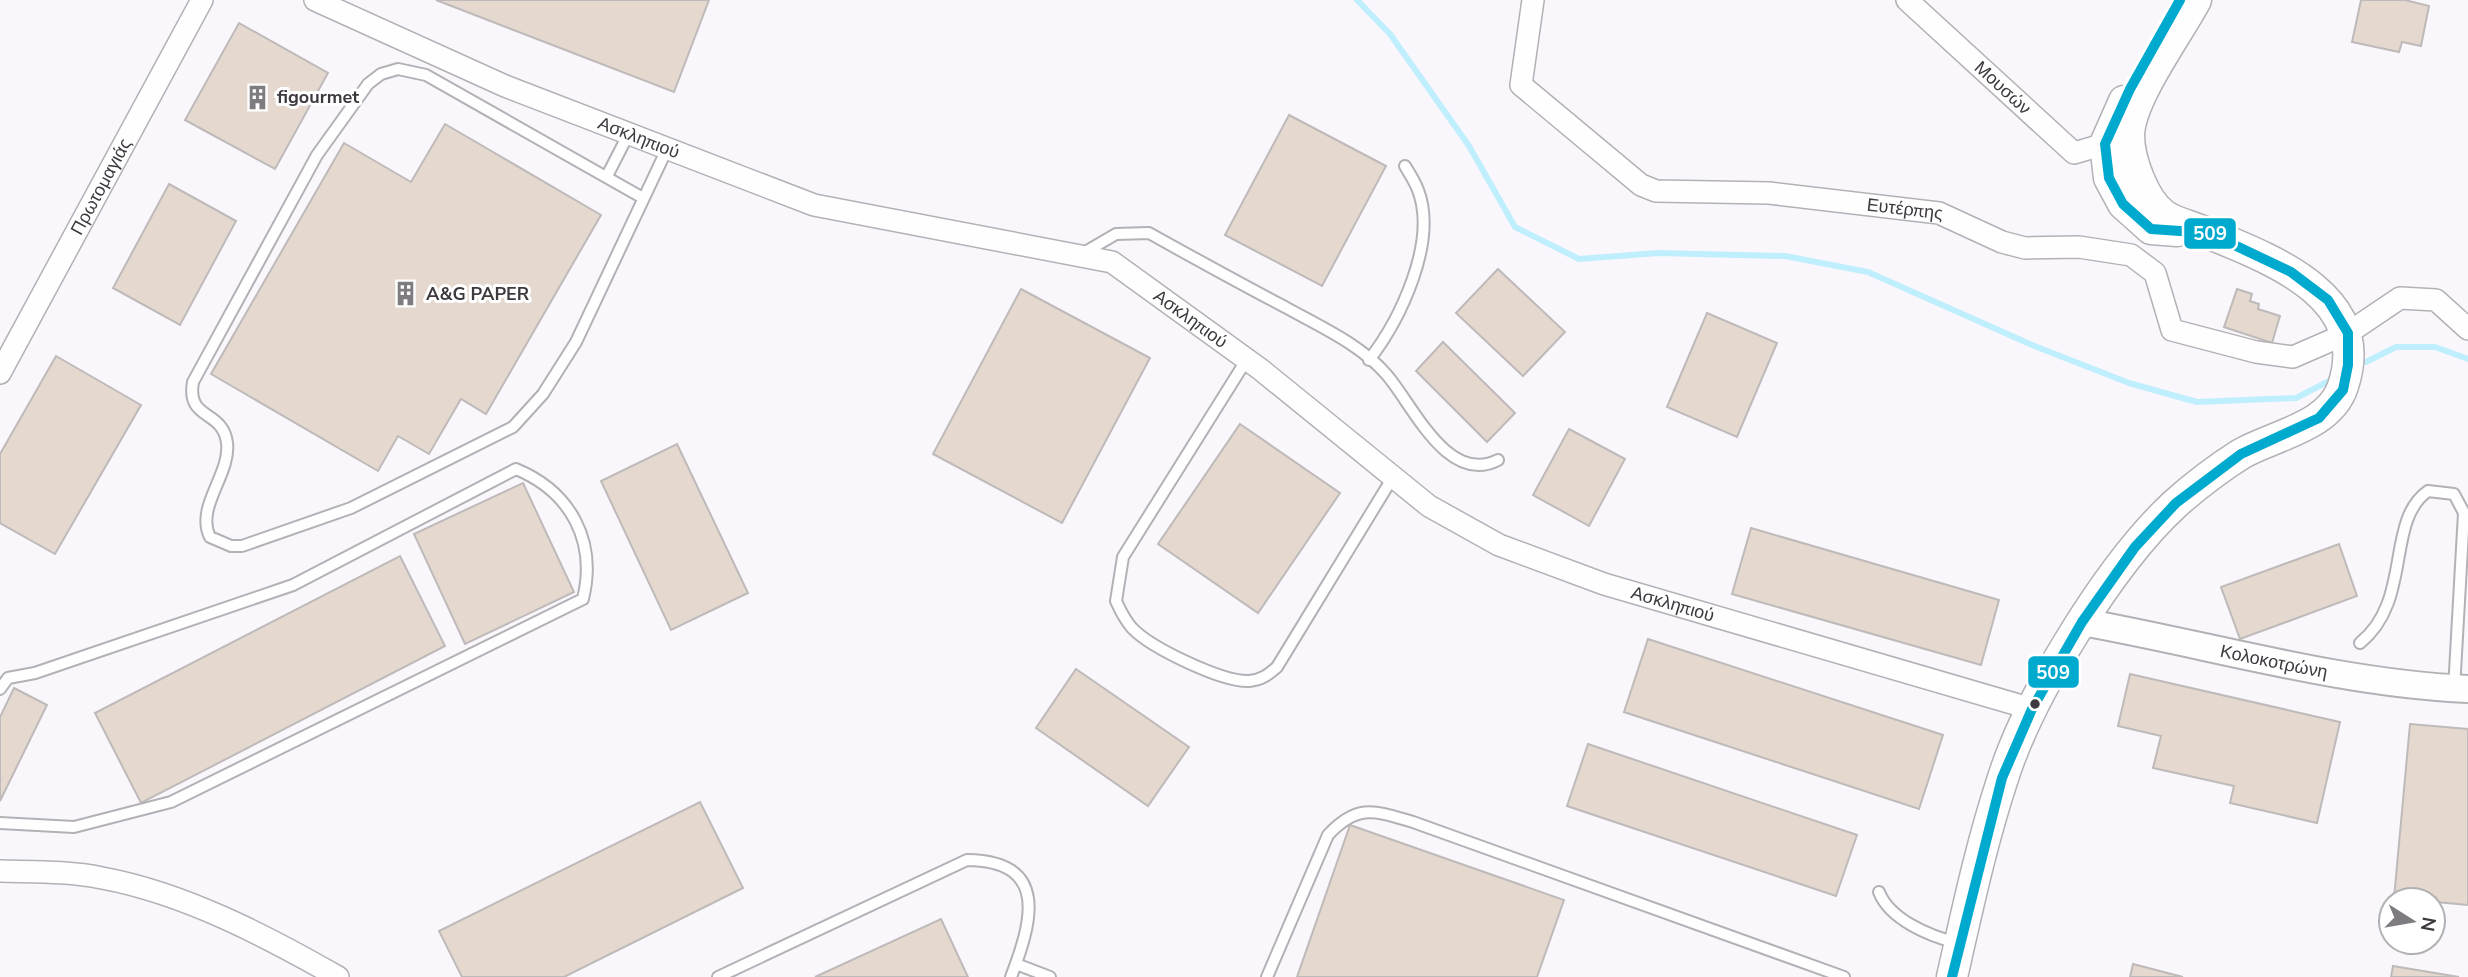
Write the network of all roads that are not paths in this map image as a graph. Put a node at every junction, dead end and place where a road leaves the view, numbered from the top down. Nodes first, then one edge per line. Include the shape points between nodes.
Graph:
1 (202, 0) edge
2 (315, 0) edge
3 (1533, 0) edge
4 (1907, 0) edge
5 (2180, 0) edge
6 (2196, 0) edge
7 (628, 135) junction
8 (2105, 144) junction
9 (667, 149) junction
10 (1405, 166) dead end
11 (607, 176) junction
12 (643, 198) junction
13 (2209, 233) junction
14 (1080, 255) junction
15 (2468, 330) edge
16 (2348, 332) junction
17 (1247, 359) junction
18 (1369, 360) junction
19 (0, 373) edge
20 (1498, 460) dead end
21 (1394, 477) junction
22 (2464, 591) edge
23 (2082, 622) junction
24 (2361, 643) dead end
25 (0, 689) edge
26 (2461, 689) edge
27 (2032, 709) junction
28 (0, 823) edge
29 (0, 872) edge
30 (1879, 892) dead end
31 (1959, 944) junction
32 (1016, 964) junction
33 (338, 977) edge
34 (718, 977) edge
35 (1011, 977) edge
36 (1050, 977) edge
37 (1267, 977) edge
38 (1844, 977) edge
39 (1952, 977) edge

1 - 19 street, Πρωτομαγιάς
2 - 7 street, Ασκληπιού via 505,86
3 - 16 street, Ευτέρπης via 1521,85 1649,188 1681,193 1769,193 1939,213 2002,243 2131,255 2155,273 2172,330 2256,352 2293,357
4 - 8 street, Μουσών via 2074,153
5 - 8 main road
6 - 13 main road via 2143,93 2129,134 2135,165 2163,215
7 - 9 street, Ασκληπιού
7 - 11 lane
8 - 13 main road via 2109,178 2123,204 2151,229
9 - 12 lane
9 - 14 street, Ασκληπιού via 814,205
10 - 18 lane via 1419,191 1424,229 1405,299 1390,332
11 - 12 lane
11 - 12 lane via 426,75 398,69 368,84 317,155 193,382 193,405 222,426 228,442 206,522 210,537 231,546 242,545 351,508 513,427 543,394 576,342
13 - 16 main road via 2291,272 2328,300
14 - 17 street, Ασκληπιού via 1112,262
14 - 18 lane via 1116,234 1149,233 1318,325
15 - 16 street via 2436,300 2400,298
16 - 23 main road via 2343,390 2319,418 2241,454 2176,503 2136,547
17 - 21 street, Ασκληπιού
17 - 21 lane via 1123,557 1116,600 1134,630 1222,676 1247,681 1264,678 1277,667
18 - 20 lane via 1386,374 1447,453 1475,464
21 - 27 street, Ασκληπιού via 1429,506 1500,545 1591,579
22 - 24 lane via 2461,502 2454,494 2428,491 2416,499 2406,522 2385,615
22 - 26 lane
23 - 26 street, Κολοκοτρώνη via 2325,674
23 - 27 main road
25 - 28 lane via 8,678 36,673 293,585 516,468 544,483 567,505 587,550 583,599 171,802 74,827
27 - 31 main road via 2002,778
29 - 33 street via 70,874 131,885 198,908
30 - 31 lane via 1888,906 1919,929
31 - 39 main road
32 - 34 lane via 1030,918 1026,887 1005,867 967,860
32 - 35 lane
32 - 36 lane
37 - 38 lane via 1328,835 1343,818 1360,811 1413,822

